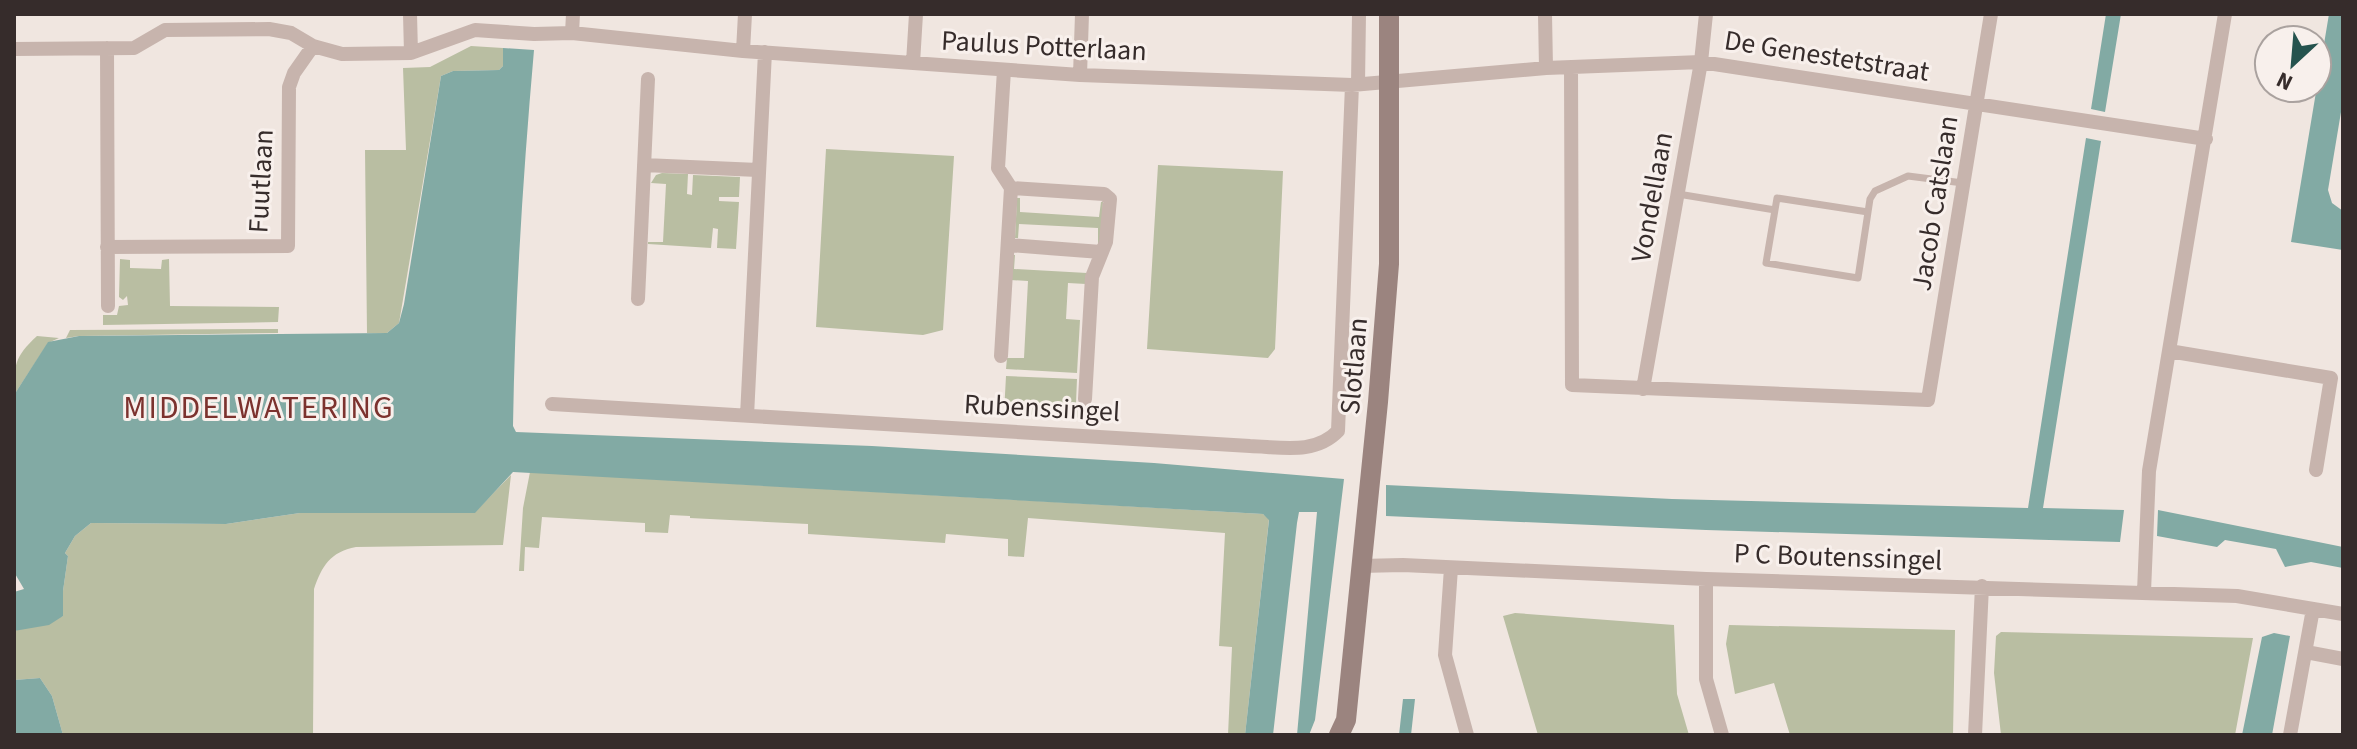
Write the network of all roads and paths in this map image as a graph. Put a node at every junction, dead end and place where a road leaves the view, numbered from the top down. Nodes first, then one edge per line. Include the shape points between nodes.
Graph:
1 (410, 14) edge
2 (573, 14) edge
3 (745, 14) edge
4 (916, 14) edge
5 (1082, 14) edge
6 (1359, 14) edge
7 (1389, 14) edge
8 (1545, 14) edge
9 (1706, 14) edge
10 (1991, 14) edge
11 (2225, 14) edge
12 (572, 33) junction
13 (313, 46) junction
14 (107, 48) junction
15 (14, 49) edge
16 (743, 51) junction
17 (765, 52) junction
18 (411, 53) junction
19 (1701, 62) junction
20 (913, 63) junction
21 (1571, 67) junction
22 (1546, 68) junction
23 (1004, 70) junction
24 (1080, 75) junction
25 (648, 79) dead end
26 (1390, 83) junction
27 (1355, 85) junction
28 (1976, 104) junction
29 (2206, 139) junction
30 (644, 165) junction
31 (758, 170) junction
32 (1963, 183) junction
33 (1011, 188) junction
34 (1678, 194) junction
35 (1775, 210) junction
36 (1868, 212) junction
37 (1008, 245) junction
38 (107, 247) junction
39 (1101, 252) junction
40 (638, 299) dead end
41 (108, 306) dead end
42 (2169, 351) junction
43 (1001, 356) dead end
44 (1643, 389) junction
45 (1085, 399) dead end
46 (552, 404) dead end
47 (747, 416) junction
48 (1331, 438) joint
49 (2316, 470) dead end
50 (1360, 566) junction
51 (1451, 568) junction
52 (1706, 579) junction
53 (1982, 586) junction
54 (2144, 592) junction
55 (2313, 609) junction
56 (2343, 614) edge
57 (2306, 652) junction
58 (2343, 659) edge
59 (1345, 730) edge
60 (1467, 735) edge
61 (1722, 735) edge
62 (1975, 735) edge
63 (2290, 735) edge

1 - 18 street
2 - 12 street
3 - 16 street
4 - 20 street
5 - 24 street
6 - 27 street, Slotlaan
7 - 26 street, Slotlaan
8 - 22 street
9 - 19 street, Vondellaan
10 - 28 street, Jacob Catslaan
11 - 29 street
12 - 16 street, Paulus Potterlaan
12 - 18 street, Paulus Potterlaan via 475,30
13 - 14 street, Paulus Potterlaan via 291,33 269,29 188,29 165,30 134,48
13 - 18 street, Paulus Potterlaan via 342,54
13 - 38 street, Fuutlaan via 289,87 288,246
14 - 15 street, Paulus Potterlaan
14 - 38 street
16 - 17 street, Paulus Potterlaan
17 - 20 street, Paulus Potterlaan
17 - 31 street
19 - 21 street, De Genestetstraat
19 - 28 street, De Genestetstraat
19 - 34 street, Vondellaan
20 - 23 street, Paulus Potterlaan
21 - 22 street, De Genestetstraat
21 - 44 street via 1572,385
22 - 26 street, De Genestetstraat
23 - 24 street, Paulus Potterlaan
23 - 33 street via 998,168
24 - 27 street, Paulus Potterlaan
25 - 30 street
26 - 27 street, Paulus Potterlaan
26 - 50 street, Slotlaan via 1389,264
27 - 48 street, Slotlaan via 1338,431
28 - 29 street, De Genestetstraat
28 - 32 street, Jacob Catslaan
29 - 42 street
30 - 31 street
30 - 40 street
31 - 47 street
32 - 36 lane via 1908,176 1875,191
32 - 44 street, Jacob Catslaan via 1928,400
33 - 37 street
33 - 39 street via 1106,194 1107,238
34 - 35 lane
34 - 44 street, Vondellaan
35 - 36 lane via 1777,198
35 - 36 lane via 1766,263 1858,278
37 - 39 street
37 - 43 street
38 - 41 street
39 - 45 street via 1092,277
42 - 49 street via 2331,378
42 - 54 street via 2149,471
46 - 47 street, Rubenssingel
47 - 48 street, Rubenssingel via 1306,448
50 - 51 street, P C Boutenssingel
50 - 59 street, Slotlaan
51 - 52 street, P C Boutenssingel
51 - 60 street via 1445,655
52 - 53 street, P C Boutenssingel
52 - 61 street via 1706,679
53 - 54 street, P C Boutenssingel
53 - 62 street
54 - 55 street, P C Boutenssingel via 2237,596
55 - 56 street, P C Boutenssingel
55 - 57 street
57 - 58 street
57 - 63 street

